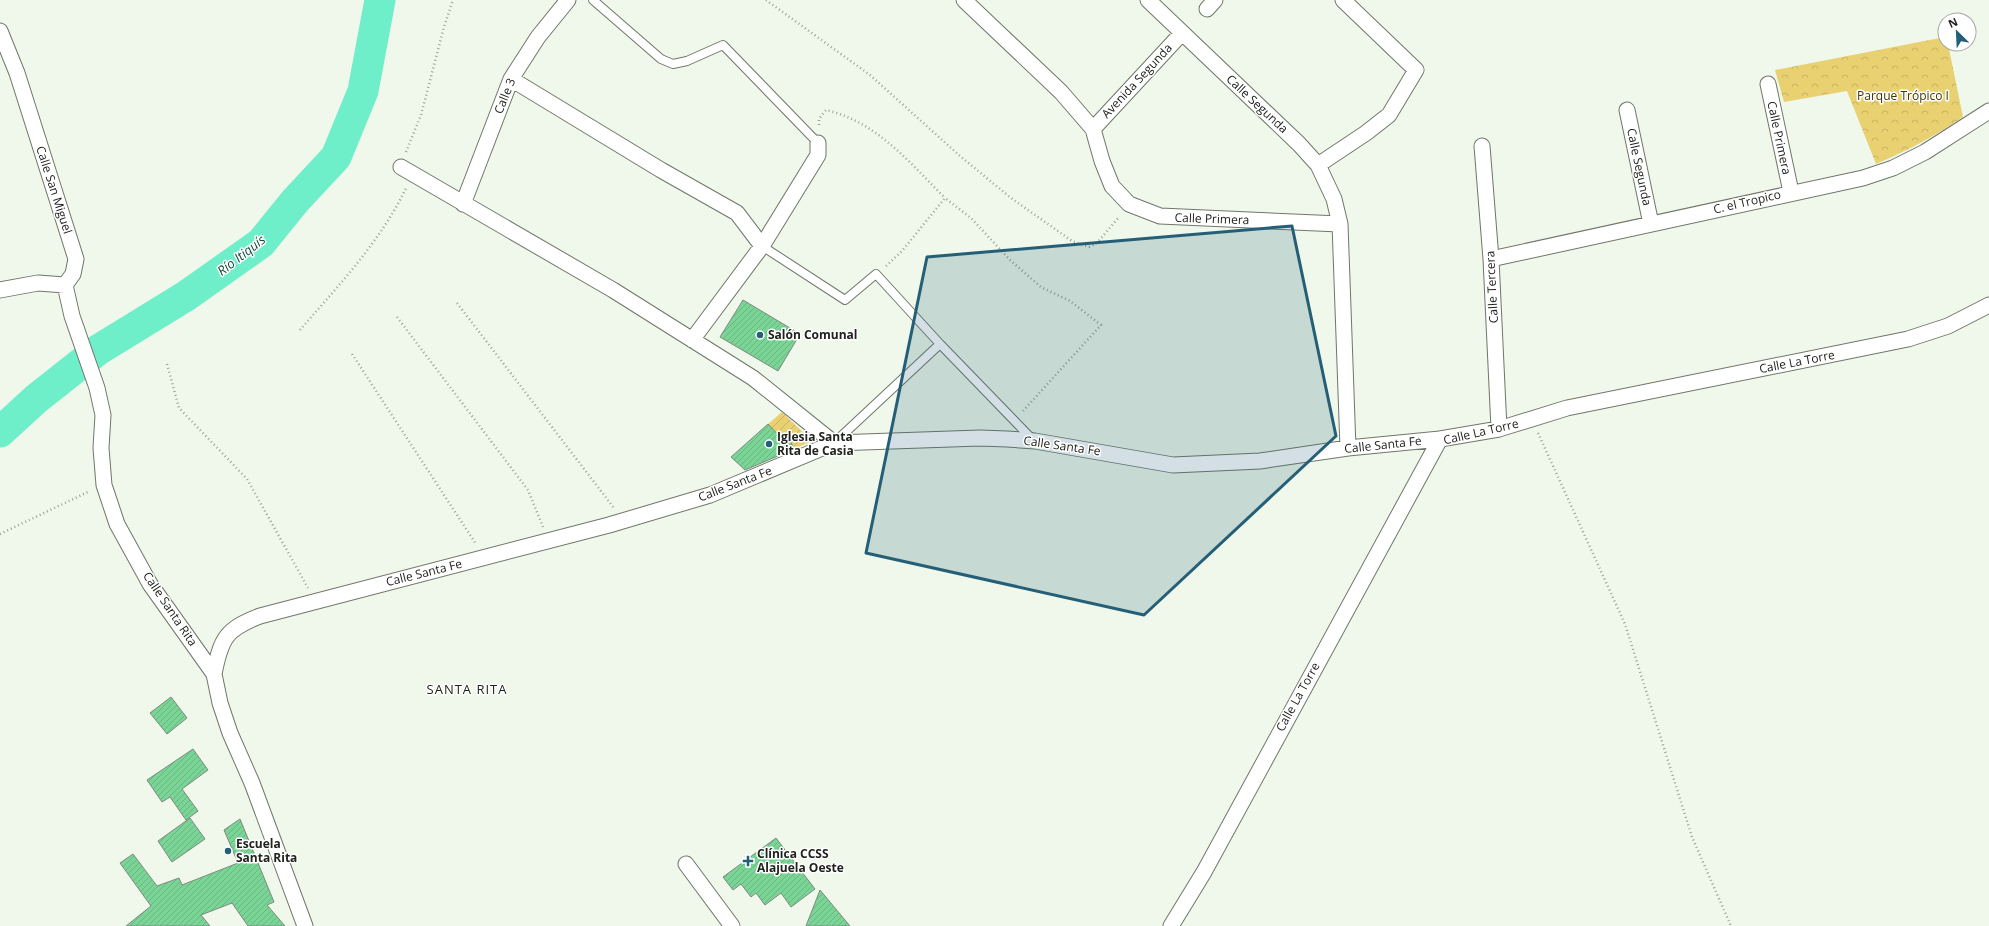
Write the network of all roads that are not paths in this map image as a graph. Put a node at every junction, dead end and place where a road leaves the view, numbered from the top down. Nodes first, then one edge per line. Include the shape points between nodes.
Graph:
1 (568, 0) edge
2 (593, 0) edge
3 (964, 0) edge
4 (1148, 0) edge
5 (1343, 0) edge
6 (0, 31) edge
7 (1182, 33) junction
8 (511, 79) junction
9 (1768, 84) dead end
10 (1627, 110) dead end
11 (1989, 111) edge
12 (1093, 128) junction
13 (818, 142) joint
14 (1482, 146) dead end
15 (1318, 164) junction
16 (406, 171) road end
17 (1791, 192) junction
18 (463, 204) junction
19 (1340, 224) junction
20 (1651, 224) junction
21 (762, 246) junction
22 (1491, 259) junction
23 (66, 285) junction
24 (0, 290) edge
25 (1989, 305) edge
26 (692, 340) junction
27 (940, 344) junction
28 (1499, 429) junction
29 (1440, 439) junction
30 (1035, 441) junction
31 (834, 443) junction
32 (1348, 448) junction
33 (214, 674) junction
34 (686, 864) dead end
35 (305, 926) edge
36 (732, 926) edge
37 (1171, 926) edge

1 - 8 street, Calle 3 via 538,37
2 - 13 lane via 661,59 673,64 687,62 724,45
3 - 12 street, Calle Primera via 1061,92
4 - 7 street, Calle Segunda
5 - 15 street via 1416,70 1389,115 1366,134
6 - 23 street, Calle San Miguel via 17,73 76,259 73,274
7 - 12 street, Avenida Segunda
7 - 15 street, Calle Segunda
8 - 18 street, Calle 3
8 - 21 street via 737,213
9 - 17 street, Calle Primera
10 - 20 street, Calle Segunda
11 - 17 street, C. el Tropico via 1925,152 1893,168 1863,178
12 - 19 street, Calle Primera via 1112,186 1129,204 1160,216
13 - 21 street via 818,154
14 - 22 street, Calle Tercera
15 - 19 street, Calle Segunda via 1334,198
16 - 18 street
17 - 20 street, C. el Tropico
18 - 26 street via 613,290
19 - 32 street
20 - 22 street, C. el Tropico
21 - 26 street
21 - 27 lane via 845,300 876,274
22 - 28 street, Calle Tercera
23 - 24 street via 38,283
23 - 33 street, Calle Santa Rita via 72,316 97,388 103,415 101,448 104,485 117,524 150,584
25 - 28 street, Calle La Torre via 1948,326 1908,339 1567,408
26 - 31 street via 753,378
27 - 30 lane
27 - 31 lane
28 - 29 street, Calle La Torre
29 - 32 street, Calle Santa Fe
29 - 37 street, Calle La Torre via 1204,872
30 - 31 street, Calle Santa Fe via 980,438
30 - 32 street, Calle Santa Fe via 1173,465 1260,461
31 - 33 street, Calle Santa Fe via 710,495 624,521 260,616 234,628 226,637 219,652
33 - 35 street, Calle Santa Rita via 230,733 252,783
34 - 36 street

